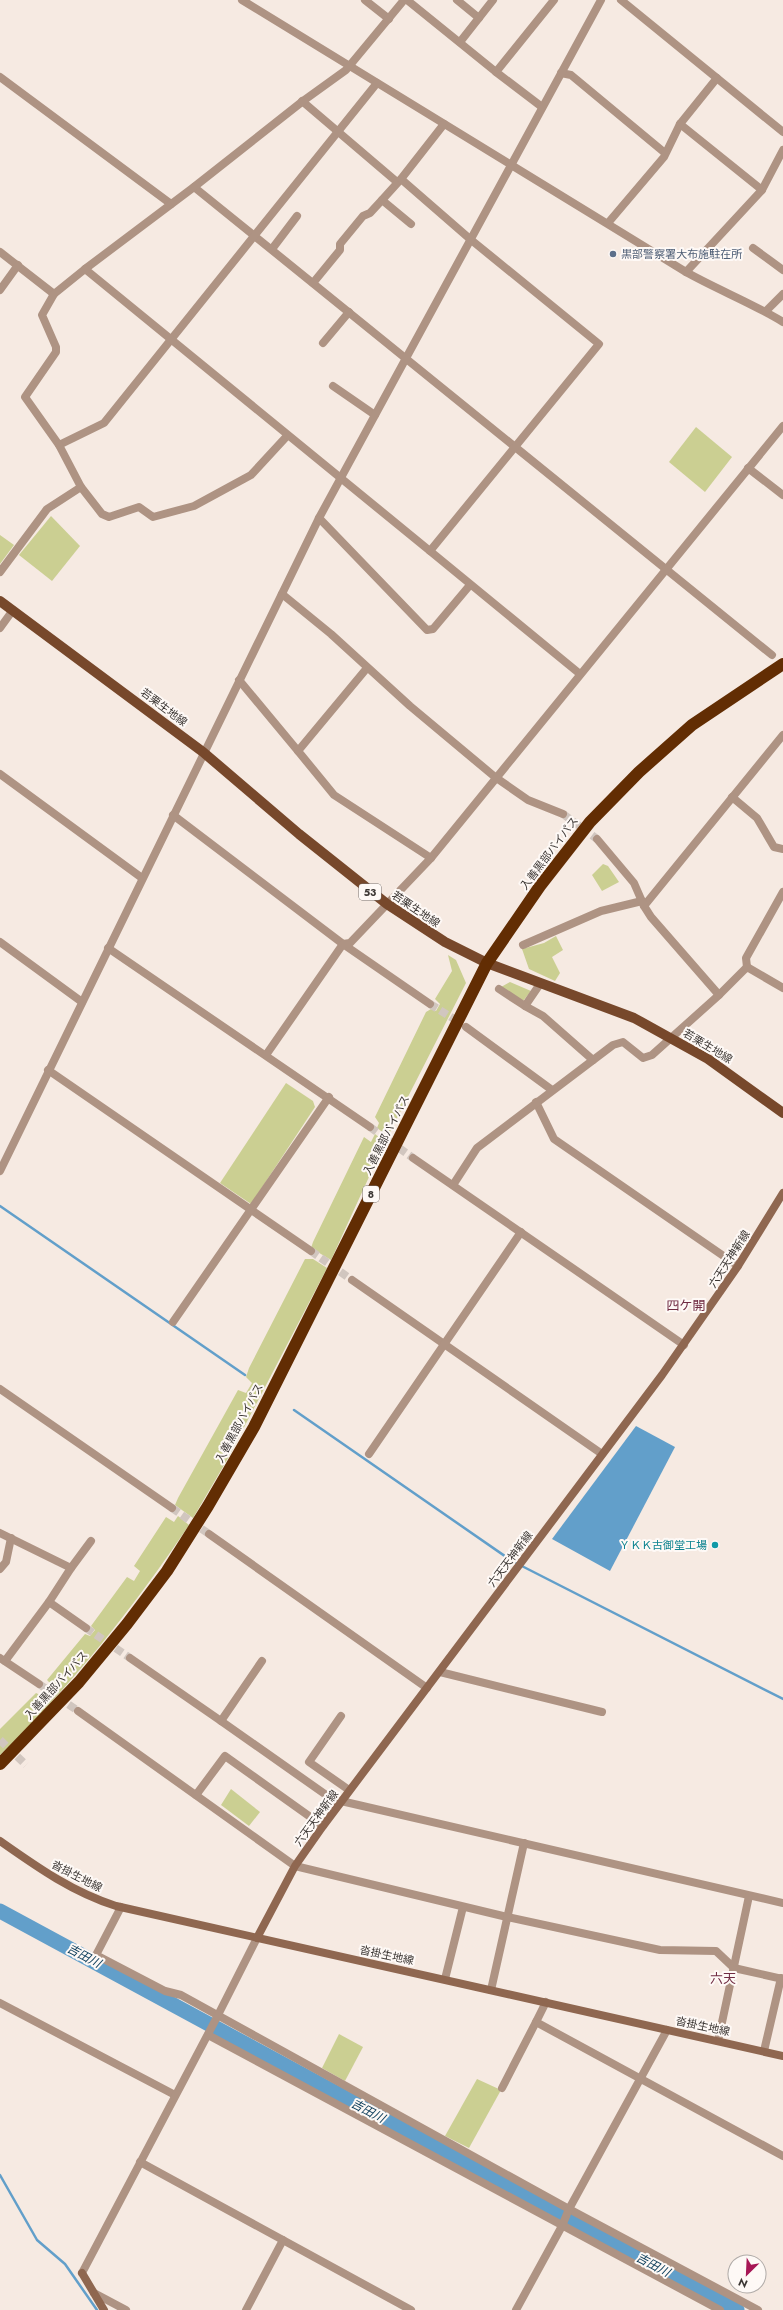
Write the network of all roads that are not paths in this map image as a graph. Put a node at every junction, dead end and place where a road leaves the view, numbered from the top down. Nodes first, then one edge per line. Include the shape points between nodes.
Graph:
1 (242, 0) edge
2 (365, 0) edge
3 (406, 0) edge
4 (458, 0) edge
5 (493, 0) edge
6 (554, 0) edge
7 (601, 0) edge
8 (621, 0) edge
9 (479, 18) junction
10 (389, 19) junction
11 (460, 42) junction
12 (350, 66) junction
13 (496, 72) junction
14 (561, 73) junction
15 (0, 77) edge
16 (717, 78) junction
17 (377, 83) junction
18 (302, 102) junction
19 (542, 107) junction
20 (444, 124) junction
21 (680, 124) junction
22 (338, 132) junction
23 (783, 132) edge
24 (783, 150) edge
25 (665, 153) junction
26 (511, 164) junction
27 (399, 181) junction
28 (194, 187) junction
29 (762, 190) junction
30 (382, 200) junction
31 (171, 204) junction
32 (297, 216) dead end
33 (608, 223) junction
34 (411, 224) dead end
35 (255, 236) junction
36 (470, 240) junction
37 (754, 248) dead end
38 (272, 249) junction
39 (0, 252) edge
40 (18, 265) junction
41 (85, 269) junction
42 (783, 270) edge
43 (686, 272) junction
44 (313, 283) junction
45 (0, 290) edge
46 (54, 294) junction
47 (783, 294) edge
48 (766, 311) junction
49 (349, 312) junction
50 (783, 322) edge
51 (171, 340) junction
52 (323, 343) dead end
53 (406, 359) junction
54 (333, 386) dead end
55 (375, 415) junction
56 (783, 426) edge
57 (287, 436) junction
58 (59, 445) junction
59 (516, 447) junction
60 (748, 468) junction
61 (342, 478) junction
62 (81, 487) junction
63 (783, 495) edge
64 (319, 518) junction
65 (430, 551) junction
66 (667, 569) junction
67 (0, 572) edge
68 (470, 585) junction
69 (282, 594) junction
70 (0, 601) edge
71 (13, 610) junction
72 (0, 628) edge
73 (772, 655) dead end
74 (783, 664) edge
75 (367, 668) junction
76 (580, 674) junction
77 (239, 680) junction
78 (783, 736) edge
79 (298, 751) junction
80 (203, 752) junction
81 (0, 774) edge
82 (495, 777) junction
83 (732, 797) junction
84 (563, 814) tunnel mouth
85 (173, 815) junction
86 (597, 839) tunnel mouth
87 (783, 849) edge
88 (430, 858) junction
89 (142, 878) junction
90 (783, 892) edge
91 (387, 904) junction
92 (643, 904) junction
93 (0, 942) edge
94 (343, 944) junction
95 (523, 945) dead end
96 (108, 948) junction
97 (487, 963) junction
98 (747, 967) junction
99 (540, 984) junction
100 (783, 988) edge
101 (499, 989) dead end
102 (719, 995) junction
103 (82, 1002) junction
104 (430, 1004) tunnel mouth
105 (525, 1006) junction
106 (466, 1027) tunnel mouth
107 (671, 1038) junction
108 (266, 1055) junction
109 (593, 1060) junction
110 (48, 1070) junction
111 (552, 1090) junction
112 (329, 1098) junction
113 (536, 1102) junction
114 (783, 1112) edge
115 (370, 1127) tunnel mouth
116 (413, 1158) tunnel mouth
117 (0, 1171) edge
118 (453, 1185) junction
119 (783, 1193) edge
120 (251, 1210) junction
121 (521, 1232) junction
122 (311, 1251) tunnel mouth
123 (738, 1266) junction
124 (352, 1280) tunnel mouth
125 (173, 1322) dead end
126 (444, 1344) junction
127 (684, 1345) junction
128 (0, 1389) edge
129 (369, 1454) dead end
130 (602, 1454) junction
131 (172, 1508) tunnel mouth
132 (0, 1533) edge
133 (209, 1534) tunnel mouth
134 (10, 1538) junction
135 (91, 1541) dead end
136 (71, 1568) junction
137 (0, 1569) edge
138 (49, 1602) junction
139 (86, 1628) tunnel mouth
140 (130, 1658) tunnel mouth
141 (3, 1659) edge
142 (262, 1661) dead end
143 (440, 1672) junction
144 (39, 1684) tunnel mouth
145 (427, 1688) junction
146 (78, 1711) tunnel mouth
147 (602, 1712) dead end
148 (342, 1716) dead end
149 (221, 1721) junction
150 (0, 1764) edge
151 (349, 1790) junction
152 (196, 1795) junction
153 (340, 1802) junction
154 (323, 1826) junction
155 (0, 1841) edge
156 (524, 1844) junction
157 (295, 1866) junction
158 (749, 1896) junction
159 (783, 1903) edge
160 (463, 1906) junction
161 (120, 1907) junction
162 (507, 1917) junction
163 (257, 1938) junction
164 (734, 1968) junction
165 (446, 1979) junction
166 (782, 1979) edge
167 (491, 1990) junction
168 (546, 2002) junction
169 (0, 2003) edge
170 (217, 2017) junction
171 (536, 2022) junction
172 (667, 2030) junction
173 (208, 2035) junction
174 (718, 2041) junction
175 (764, 2052) junction
176 (783, 2056) edge
177 (639, 2078) junction
178 (502, 2088) dead end
179 (175, 2096) junction
180 (783, 2156) edge
181 (140, 2162) junction
182 (568, 2209) junction
183 (562, 2225) junction
184 (283, 2240) junction
185 (82, 2273) joint
186 (94, 2294) junction
187 (104, 2310) edge
188 (126, 2310) edge
189 (246, 2310) edge
190 (411, 2310) edge
191 (516, 2310) edge
192 (720, 2310) edge
193 (758, 2310) edge

1 - 12 street
2 - 10 street
3 - 10 street
3 - 11 street
4 - 9 street
5 - 9 street
6 - 13 street
7 - 14 street
8 - 16 street
9 - 11 street
10 - 12 street
11 - 13 street
12 - 17 street
12 - 18 street
13 - 19 street
14 - 19 street
14 - 25 street via 571,75
15 - 31 street
16 - 21 street
16 - 23 street
17 - 20 street
17 - 22 street
18 - 22 street
18 - 28 street
19 - 26 street
20 - 26 street
20 - 27 street
21 - 25 street
21 - 29 street
22 - 27 street
22 - 35 street
24 - 29 street
25 - 33 street
26 - 33 street
26 - 36 street
27 - 30 street
27 - 36 street
28 - 31 street
28 - 35 street
29 - 43 street
30 - 34 street
30 - 44 street via 370,213 363,216
31 - 41 street
32 - 38 street
33 - 43 street
35 - 38 street
35 - 51 street
36 - 53 street
36 - 59 street via 599,344
37 - 42 street
38 - 44 street
39 - 40 street
40 - 45 street
40 - 46 street
41 - 46 street
41 - 51 street
43 - 48 street
44 - 49 street
46 - 58 street via 42,314 56,352 25,397
47 - 48 street
48 - 50 street
49 - 52 street
49 - 53 street
51 - 57 street
51 - 58 street via 104,423
53 - 55 street
53 - 59 street
54 - 55 street
55 - 61 street
56 - 60 street
57 - 61 street
57 - 62 street via 251,475 194,506 153,517 140,507 109,517 102,514
58 - 62 street
59 - 65 street
59 - 66 street
60 - 63 street
60 - 66 street
61 - 64 street
61 - 65 street
62 - 67 street via 47,509
64 - 68 street via 427,630 433,629
64 - 69 street
65 - 68 street
66 - 73 street
66 - 76 street
68 - 76 street
69 - 75 street
69 - 77 street
70 - 71 main road, 若栗生地線 / 53
71 - 72 street
71 - 80 main road, 若栗生地線 / 53
74 - 97 highway, 入善黒部バイパス / 8 via 692,725 622,789 590,822 540,886
75 - 79 street
75 - 82 street
76 - 82 street
77 - 79 street
77 - 80 street
78 - 83 street
79 - 88 street via 334,795
80 - 85 street
80 - 91 main road, 若栗生地線 / 53 via 299,834
81 - 89 street
82 - 84 street via 528,800
82 - 88 street
83 - 87 street via 757,818 774,848
83 - 92 street
85 - 89 street
85 - 94 street
86 - 92 street via 634,883
88 - 91 street
89 - 96 street
90 - 98 street via 746,958
91 - 94 street via 350,943
91 - 97 main road, 若栗生地線 / 53 via 444,942
92 - 95 street via 601,911
92 - 102 street
93 - 103 street
94 - 104 street
94 - 108 street
96 - 103 street
96 - 108 street
97 - 99 main road, 若栗生地線 / 53
97 - 150 highway, 入善黒部バイパス / 8 via 254,1427 208,1506 167,1571 127,1624 79,1682
98 - 100 street
98 - 102 street
99 - 105 street
99 - 107 main road, 若栗生地線 / 53 via 634,1018
101 - 105 street
102 - 107 street
103 - 110 street
105 - 109 street via 543,1016
106 - 111 street
107 - 109 street via 652,1056 643,1058 623,1042 613,1045
107 - 114 main road, 若栗生地線 / 53 via 708,1059
108 - 112 street
109 - 111 street
110 - 117 street
110 - 120 street
111 - 113 street
112 - 115 street
112 - 120 street
113 - 118 street via 477,1148
113 - 123 street via 554,1139
116 - 118 street
118 - 121 street
119 - 123 main road, 六天天神新線
120 - 122 street
120 - 125 street
121 - 126 street
121 - 127 street
123 - 127 main road, 六天天神新線
124 - 126 street
126 - 129 street
126 - 130 street
127 - 130 main road, 六天天神新線
128 - 131 street
130 - 143 main road, 六天天神新線
132 - 134 street
133 - 145 street
134 - 136 street
134 - 137 street via 6,1562
135 - 136 street
136 - 138 street
138 - 139 street
138 - 141 street
140 - 149 street
141 - 144 street
142 - 149 street
143 - 145 main road, 六天天神新線
143 - 147 street
145 - 151 main road, 六天天神新線
146 - 152 street
148 - 151 street via 310,1762
149 - 153 street
151 - 153 main road, 六天天神新線
152 - 154 street via 225,1756
152 - 157 street
153 - 154 main road, 六天天神新線
153 - 156 street
154 - 157 main road, 六天天神新線
155 - 161 main road, 沓掛生地線 via 54,1879 89,1897
156 - 158 street
156 - 162 street
157 - 160 street
157 - 163 main road, 六天天神新線
158 - 159 street
158 - 164 street
160 - 162 street
160 - 165 street
161 - 163 main road, 沓掛生地線
161 - 170 street via 96,1955 165,1991 181,1995
162 - 164 street via 660,1950 716,1951
162 - 167 street
163 - 165 main road, 沓掛生地線
163 - 170 street
164 - 166 street
164 - 174 street
165 - 167 main road, 沓掛生地線
166 - 175 street
167 - 168 main road, 沓掛生地線
168 - 171 street
168 - 172 main road, 沓掛生地線
169 - 179 street
170 - 173 street
170 - 182 street
171 - 177 street
171 - 178 street
172 - 174 main road, 沓掛生地線
172 - 177 street
173 - 179 street
173 - 183 street
174 - 175 main road, 沓掛生地線
175 - 176 main road, 沓掛生地線
177 - 180 street
177 - 182 street
179 - 181 street
181 - 184 street
181 - 185 street
182 - 183 street
182 - 193 street
183 - 191 street
183 - 192 street
184 - 189 street
184 - 190 street
185 - 186 main road
186 - 187 main road
186 - 188 street

